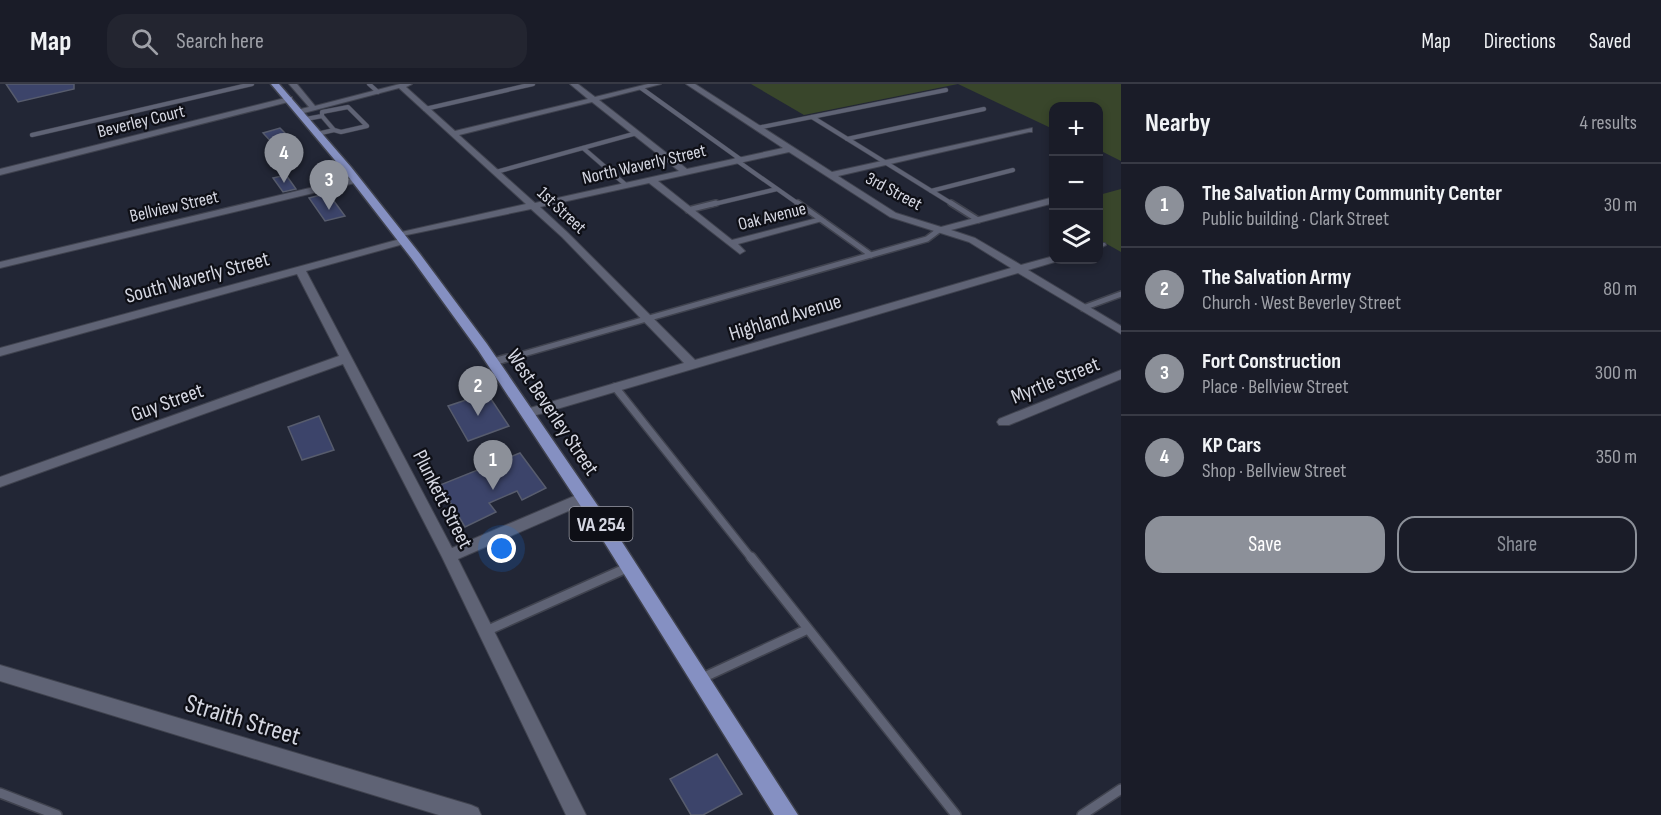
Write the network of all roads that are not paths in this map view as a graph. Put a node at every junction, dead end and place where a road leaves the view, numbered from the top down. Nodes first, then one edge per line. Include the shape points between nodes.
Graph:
1 (252, 84) edge
2 (275, 84) edge
3 (293, 84) edge
4 (369, 84) edge
5 (533, 84) edge
6 (574, 84) edge
7 (657, 84) edge
8 (690, 84) edge
9 (405, 85) edge
10 (641, 88) junction
11 (946, 90) dead end
12 (378, 92) junction
13 (289, 99) junction
14 (595, 100) junction
15 (345, 104) junction
16 (314, 109) junction
17 (426, 109) junction
18 (984, 109) dead end
19 (354, 112) junction
20 (345, 114) dead end
21 (303, 116) junction
22 (323, 117) junction
23 (330, 117) dead end
24 (812, 117) junction
25 (362, 121) junction
26 (354, 123) dead end
27 (335, 128) junction
28 (757, 128) junction
29 (1029, 130) dead end
30 (637, 133) junction
31 (317, 134) junction
32 (453, 134) junction
33 (32, 135) dead end
34 (847, 139) junction
35 (583, 148) junction
36 (790, 148) junction
37 (738, 159) junction
38 (886, 162) junction
39 (1013, 170) dead end
40 (684, 171) junction
41 (0, 172) edge
42 (496, 172) junction
43 (830, 175) junction
44 (650, 179) junction
45 (356, 180) junction
46 (626, 185) junction
47 (777, 189) junction
48 (931, 191) junction
49 (1049, 201) edge
50 (533, 206) junction
51 (688, 210) junction
52 (821, 220) junction
53 (978, 220) junction
54 (939, 230) junction
55 (402, 238) junction
56 (731, 243) junction
57 (740, 251) dead end
58 (871, 255) junction
59 (1049, 260) edge
60 (0, 265) edge
61 (300, 269) junction
62 (1019, 269) junction
63 (1121, 294) edge
64 (1083, 308) junction
65 (648, 318) junction
66 (1121, 332) edge
67 (0, 352) edge
68 (347, 358) junction
69 (493, 362) junction
70 (693, 366) junction
71 (1121, 374) edge
72 (615, 387) junction
73 (528, 412) junction
74 (1004, 422) dead end
75 (0, 482) edge
76 (584, 498) junction
77 (449, 556) junction
78 (629, 567) junction
79 (807, 629) junction
80 (486, 631) junction
81 (0, 673) edge
82 (700, 679) junction
83 (1121, 789) edge
84 (0, 793) edge
85 (33, 810) edge
86 (57, 815) edge
87 (471, 815) edge
88 (576, 815) edge
89 (787, 815) edge
90 (956, 815) edge
91 (1082, 815) edge

1 - 33 lane
2 - 13 main road, West Beverley Street / VA 254
3 - 16 street
4 - 12 lane
5 - 17 lane
6 - 14 street
7 - 10 street
8 - 28 street, 3rd Street
9 - 12 street
9 - 17 street, 1st Street
10 - 14 street
10 - 37 lane
11 - 24 lane
12 - 15 street
13 - 21 main road, West Beverley Street / VA 254
13 - 41 street, Beverley Court
14 - 30 street
14 - 32 street
15 - 16 street
15 - 19 lane
15 - 22 lane via 322,112
16 - 21 street
17 - 32 street, 1st Street
18 - 34 lane
19 - 20 lane
19 - 25 lane
21 - 22 lane
21 - 31 main road, West Beverley Street / VA 254
22 - 23 lane
22 - 27 lane
24 - 28 lane
24 - 34 lane
25 - 26 lane
25 - 27 lane via 367,126 340,132
27 - 31 lane
28 - 36 street, 3rd Street
29 - 38 street
30 - 35 lane
30 - 40 street
31 - 45 main road, West Beverley Street / VA 254
32 - 42 street, 1st Street
34 - 38 lane
35 - 42 lane
35 - 46 lane
36 - 37 street, North Waverly Street
36 - 43 street, 3rd Street
37 - 40 street, North Waverly Street
37 - 47 lane
38 - 43 street
38 - 48 lane
39 - 48 lane
40 - 44 street, North Waverly Street
42 - 50 street, 1st Street
43 - 54 street, 3rd Street via 893,215
44 - 46 street, North Waverly Street
44 - 51 street
45 - 55 main road, West Beverley Street / VA 254
45 - 60 street, Bellview Street
46 - 50 street, North Waverly Street
47 - 51 lane
47 - 52 lane
48 - 53 lane
49 - 53 street
50 - 55 street, North Waverly Street
50 - 65 street, 1st Street
51 - 56 street
52 - 56 street, Oak Avenue
52 - 58 lane
53 - 54 street
54 - 58 lane via 927,239
54 - 62 street, 3rd Street via 972,240
55 - 61 street, South Waverly Street
55 - 69 main road, West Beverley Street / VA 254
56 - 57 street
58 - 65 lane
59 - 62 street, Highland Avenue
61 - 67 street, South Waverly Street
61 - 68 street, Plunkett Street
62 - 64 street, 3rd Street
62 - 70 street, Highland Avenue
63 - 64 lane
64 - 66 street, 3rd Street
65 - 69 lane
65 - 70 street, 1st Street
68 - 75 street, Guy Street
68 - 77 street, Plunkett Street
69 - 73 main road, West Beverley Street / VA 254
70 - 72 street, Highland Avenue
71 - 74 street, Myrtle Street
72 - 73 street, Highland Avenue
72 - 79 lane
73 - 76 main road, West Beverley Street / VA 254
76 - 77 street
76 - 78 main road, West Beverley Street / VA 254
77 - 80 street, Plunkett Street
78 - 80 lane
78 - 82 main road, West Beverley Street / VA 254
79 - 82 lane
79 - 90 lane
80 - 88 street, Plunkett Street
81 - 87 street, Straith Street
82 - 89 main road, West Beverley Street / VA 254
83 - 91 lane
84 - 85 lane
85 - 86 lane

